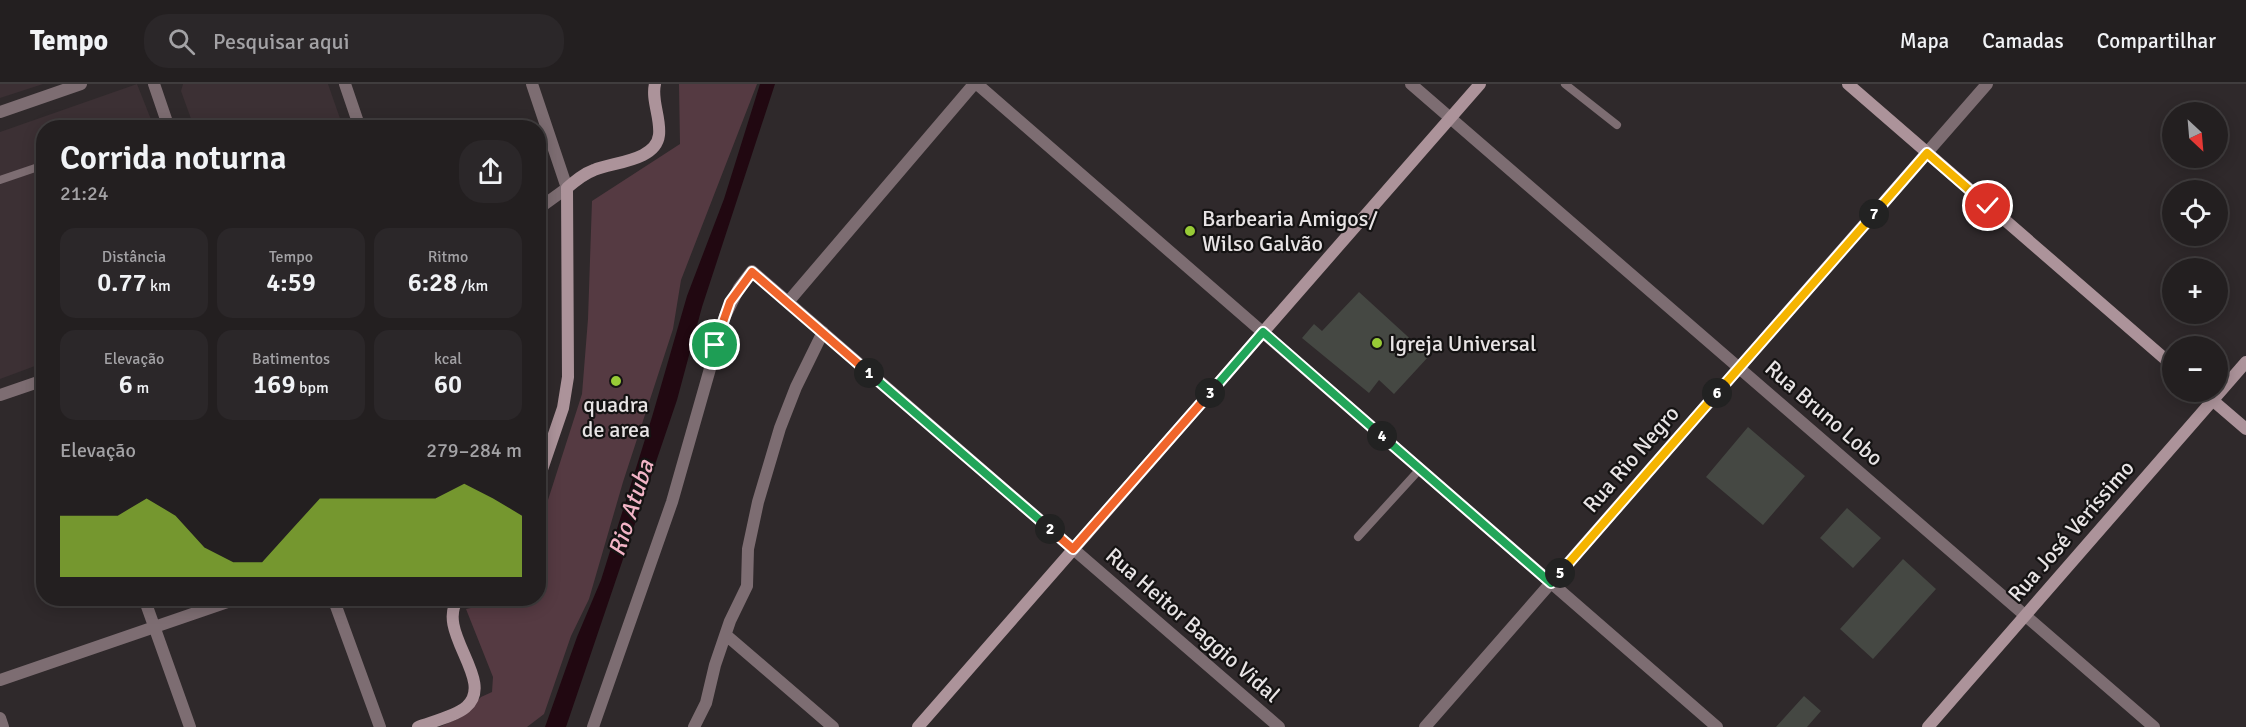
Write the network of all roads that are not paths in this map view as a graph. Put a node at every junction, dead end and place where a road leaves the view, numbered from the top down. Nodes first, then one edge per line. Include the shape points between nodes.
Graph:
1 (81, 84) edge
2 (154, 84) edge
3 (345, 84) edge
4 (532, 84) edge
5 (655, 84) edge
6 (976, 84) edge
7 (1412, 84) edge
8 (1480, 84) edge
9 (1565, 84) edge
10 (1848, 84) edge
11 (1987, 84) edge
12 (0, 112) edge
13 (1450, 118) junction
14 (166, 120) edge
15 (357, 120) edge
16 (544, 120) edge
17 (1617, 125) dead end
18 (546, 126) edge
19 (1927, 153) junction
20 (36, 168) edge
21 (0, 180) edge
22 (567, 188) junction
23 (546, 203) edge
24 (788, 302) junction
25 (823, 332) junction
26 (1263, 332) junction
27 (2162, 356) edge
28 (2246, 362) edge
29 (1739, 368) junction
30 (36, 383) edge
31 (2228, 383) edge
32 (0, 395) edge
33 (2211, 402) edge
34 (2215, 402) edge
35 (2246, 429) edge
36 (546, 457) edge
37 (1420, 469) junction
38 (1358, 537) dead end
39 (1073, 549) junction
40 (1551, 583) junction
41 (147, 606) edge
42 (215, 606) edge
43 (336, 606) edge
44 (453, 606) edge
45 (2025, 616) junction
46 (154, 626) junction
47 (726, 634) junction
48 (0, 680) edge
49 (0, 718) edge
50 (3, 727) edge
51 (190, 727) edge
52 (380, 727) edge
53 (418, 727) edge
54 (593, 727) edge
55 (694, 727) edge
56 (833, 727) edge
57 (918, 727) edge
58 (1279, 727) edge
59 (1425, 727) edge
60 (1717, 727) edge
61 (1928, 727) edge
62 (2154, 727) edge

1 - 12 street
2 - 14 street
3 - 15 street
4 - 16 street
5 - 22 street via 659,135 655,146 644,154 592,170
6 - 24 street
6 - 26 street
7 - 13 street, Rua Bruno Lobo
8 - 13 street
9 - 17 lane
10 - 19 street
11 - 19 street, Rua Rio Negro
13 - 26 street
13 - 29 street, Rua Bruno Lobo
18 - 22 street
19 - 27 street
19 - 29 street, Rua Rio Negro
20 - 21 lane
22 - 23 street
22 - 36 street via 568,377 563,408
24 - 25 street, Rua Heitor Baggio Vidal
24 - 54 street, Rua Heitor Baggio Vidal via 752,272 725,316 672,502
25 - 39 street, Rua Heitor Baggio Vidal
25 - 47 street via 780,428 748,549 747,586
26 - 37 street
26 - 39 street
28 - 31 street, Rua José Veríssimo
29 - 40 street, Rua Rio Negro
29 - 45 street, Rua Bruno Lobo
30 - 32 street
33 - 45 street, Rua José Veríssimo
34 - 35 street
37 - 38 lane
37 - 40 street
39 - 57 street
39 - 58 street, Rua Heitor Baggio Vidal
40 - 59 street, Rua Rio Negro
40 - 60 street
41 - 46 street
42 - 46 street
43 - 52 street
44 - 53 street via 452,623 475,686 473,698 465,708
45 - 61 street, Rua José Veríssimo
45 - 62 street, Rua Bruno Lobo
46 - 48 street
46 - 51 street
47 - 55 street via 706,703
47 - 56 street
49 - 50 street

